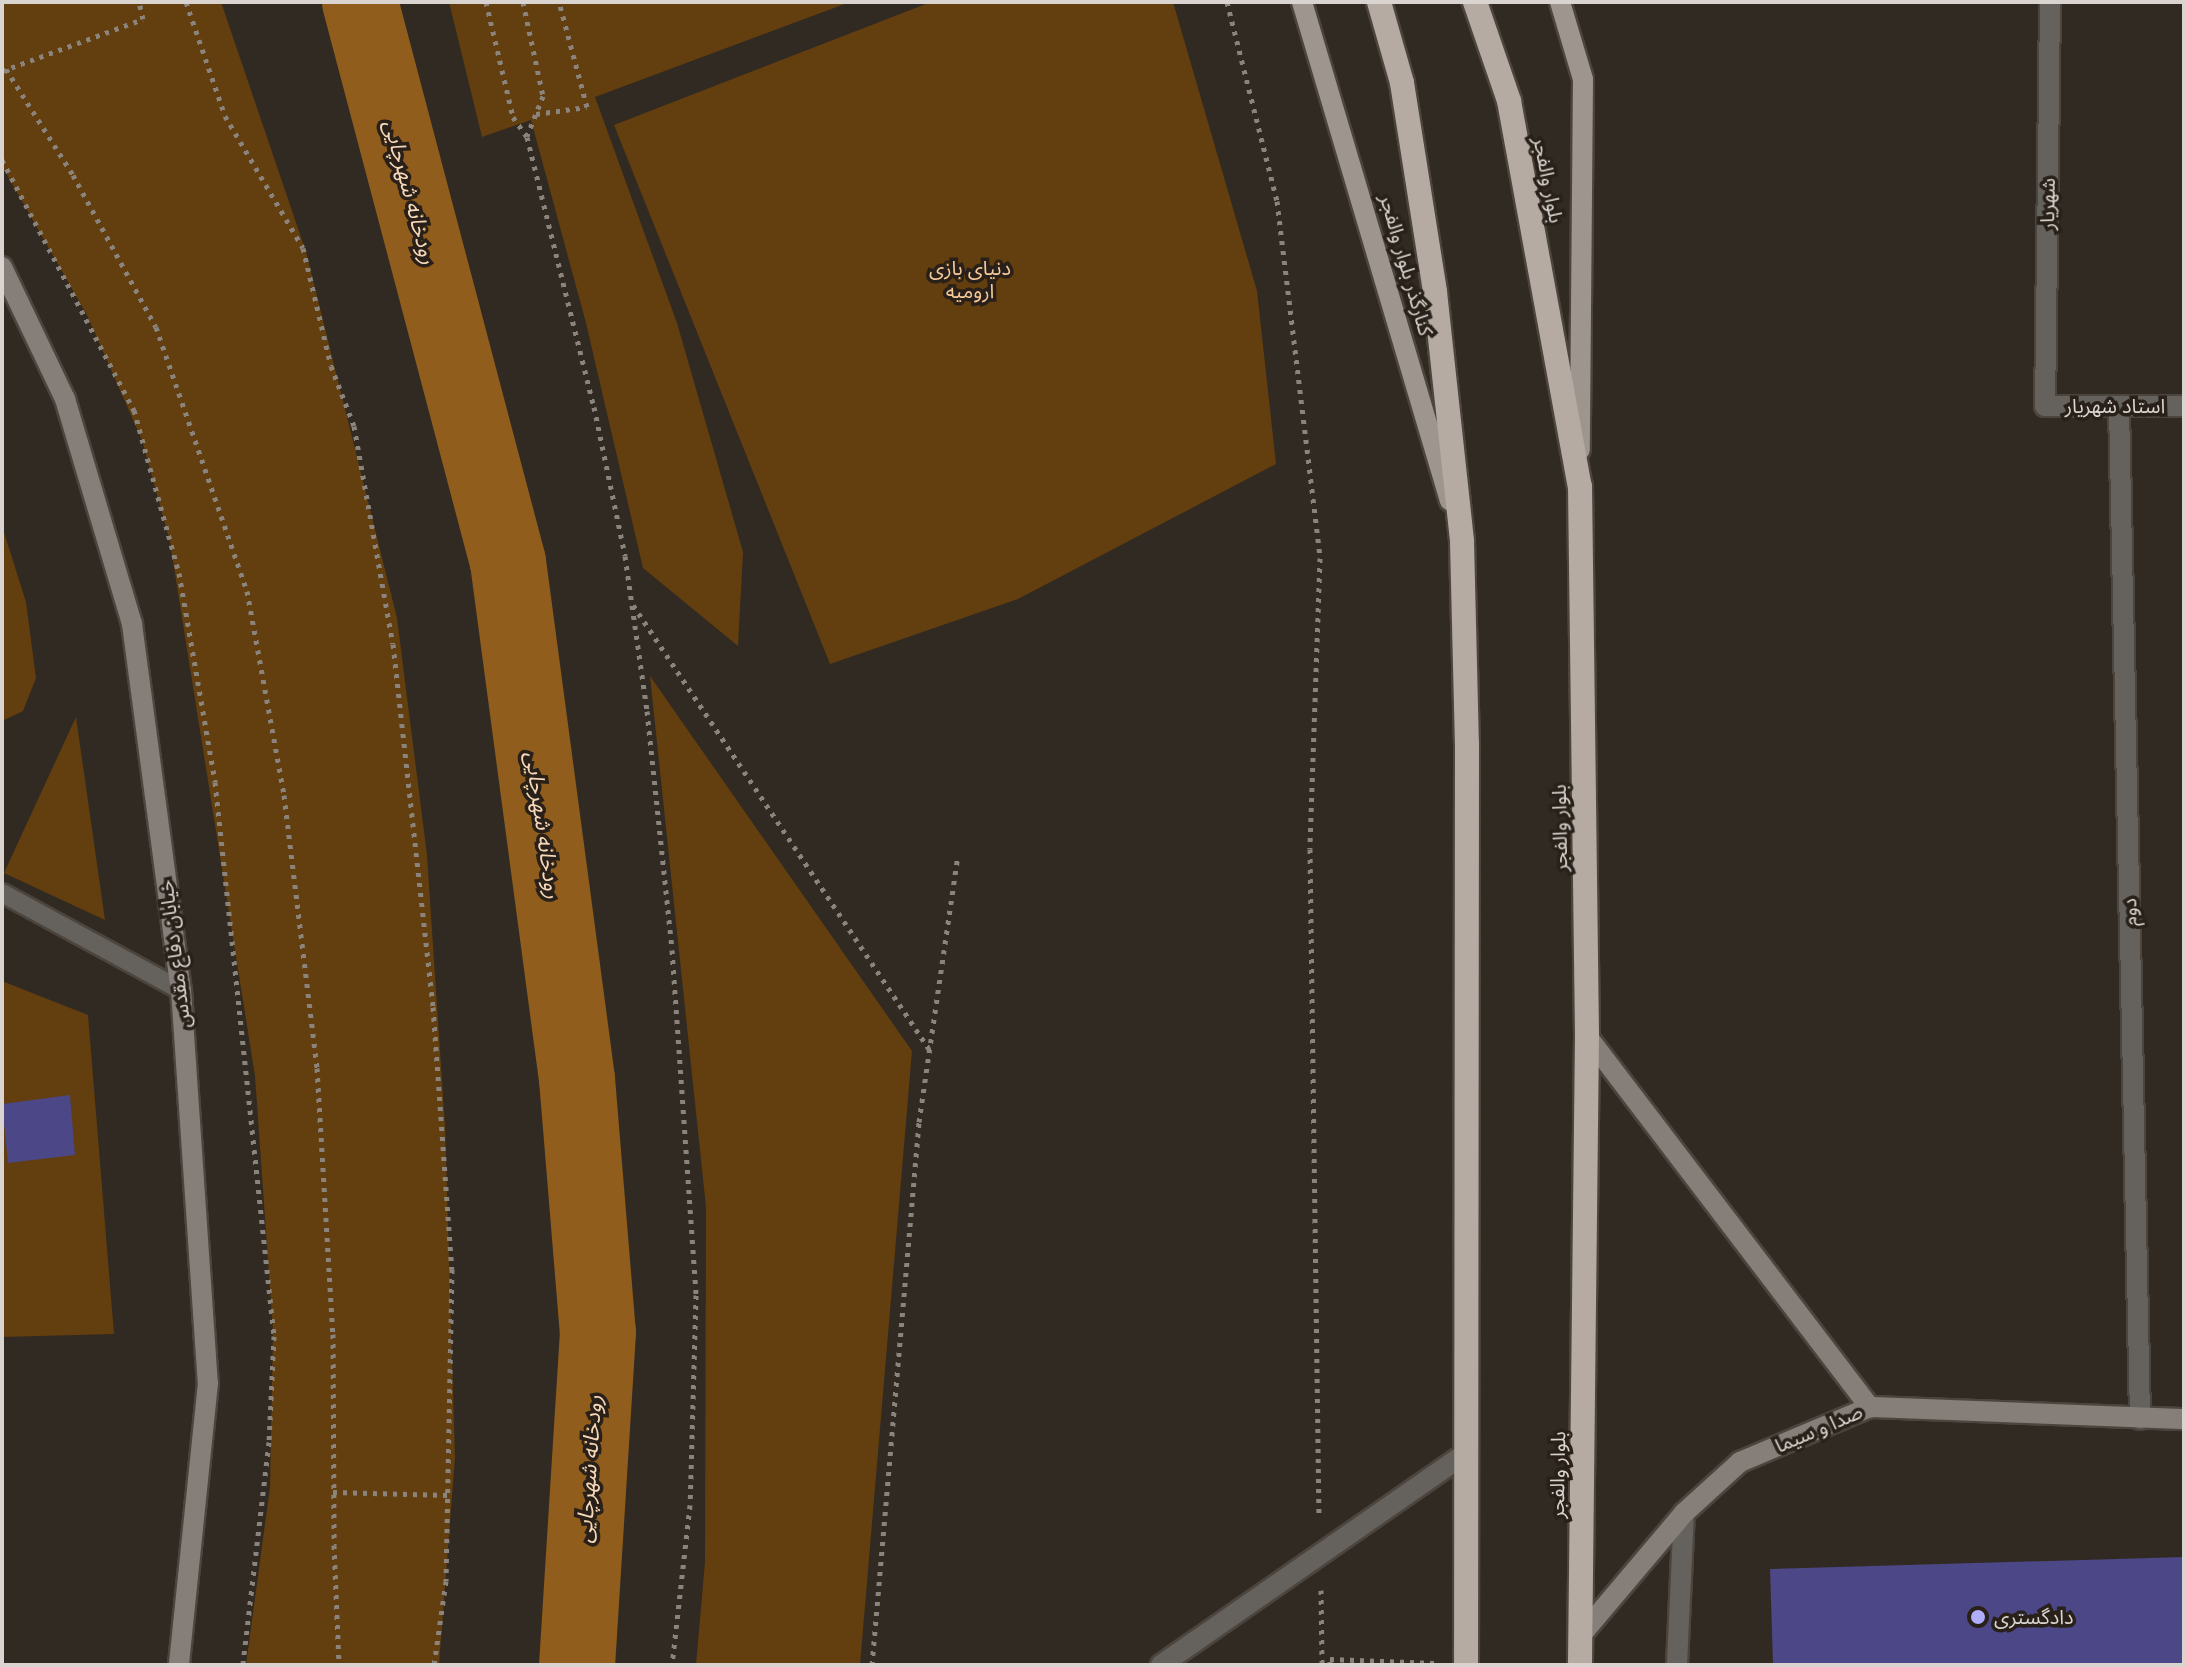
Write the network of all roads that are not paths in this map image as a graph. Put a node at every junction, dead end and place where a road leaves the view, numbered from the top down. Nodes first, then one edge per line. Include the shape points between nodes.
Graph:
1 (1302, 2) edge
2 (1379, 2) edge
3 (1475, 2) edge
4 (1560, 2) edge
5 (2050, 2) edge
6 (2, 267) edge
7 (2045, 406) joint
8 (2119, 406) junction
9 (2184, 406) edge
10 (1580, 486) junction
11 (1462, 542) junction
12 (2, 893) edge
13 (181, 990) junction
14 (1587, 1036) junction
15 (1870, 1407) junction
16 (2140, 1419) junction
17 (2184, 1419) edge
18 (1467, 1452) junction
19 (1684, 1513) junction
20 (1581, 1635) junction
21 (1466, 1664) edge
22 (179, 1665) edge
23 (1161, 1665) edge
24 (1580, 1665) edge
25 (1677, 1665) edge

1 - 11 main road, کنارگذر بلوار والفجر
2 - 11 highway via 1402,83 1435,292
3 - 10 highway, بلوار والفجر via 1509,101
4 - 10 main road via 1583,79
5 - 7 street, شهریار
6 - 13 street, خیابان دفاع مقدس via 65,399 132,624
7 - 8 street, استاد شهریار
8 - 9 street, استاد شهریار
8 - 16 street, دوم
10 - 14 highway, بلوار والفجر
11 - 18 highway
12 - 13 lane
13 - 22 street, خیابان دفاع مقدس via 208,1383
14 - 15 street
14 - 20 highway, بلوار والفجر
15 - 16 street, صدا و سیما
15 - 19 street, صدا و سیما via 1740,1462
16 - 17 street, صدا و سیما
18 - 21 highway
18 - 23 street
19 - 20 street, صدا و سیما
19 - 25 street
20 - 24 highway, بلوار والفجر

